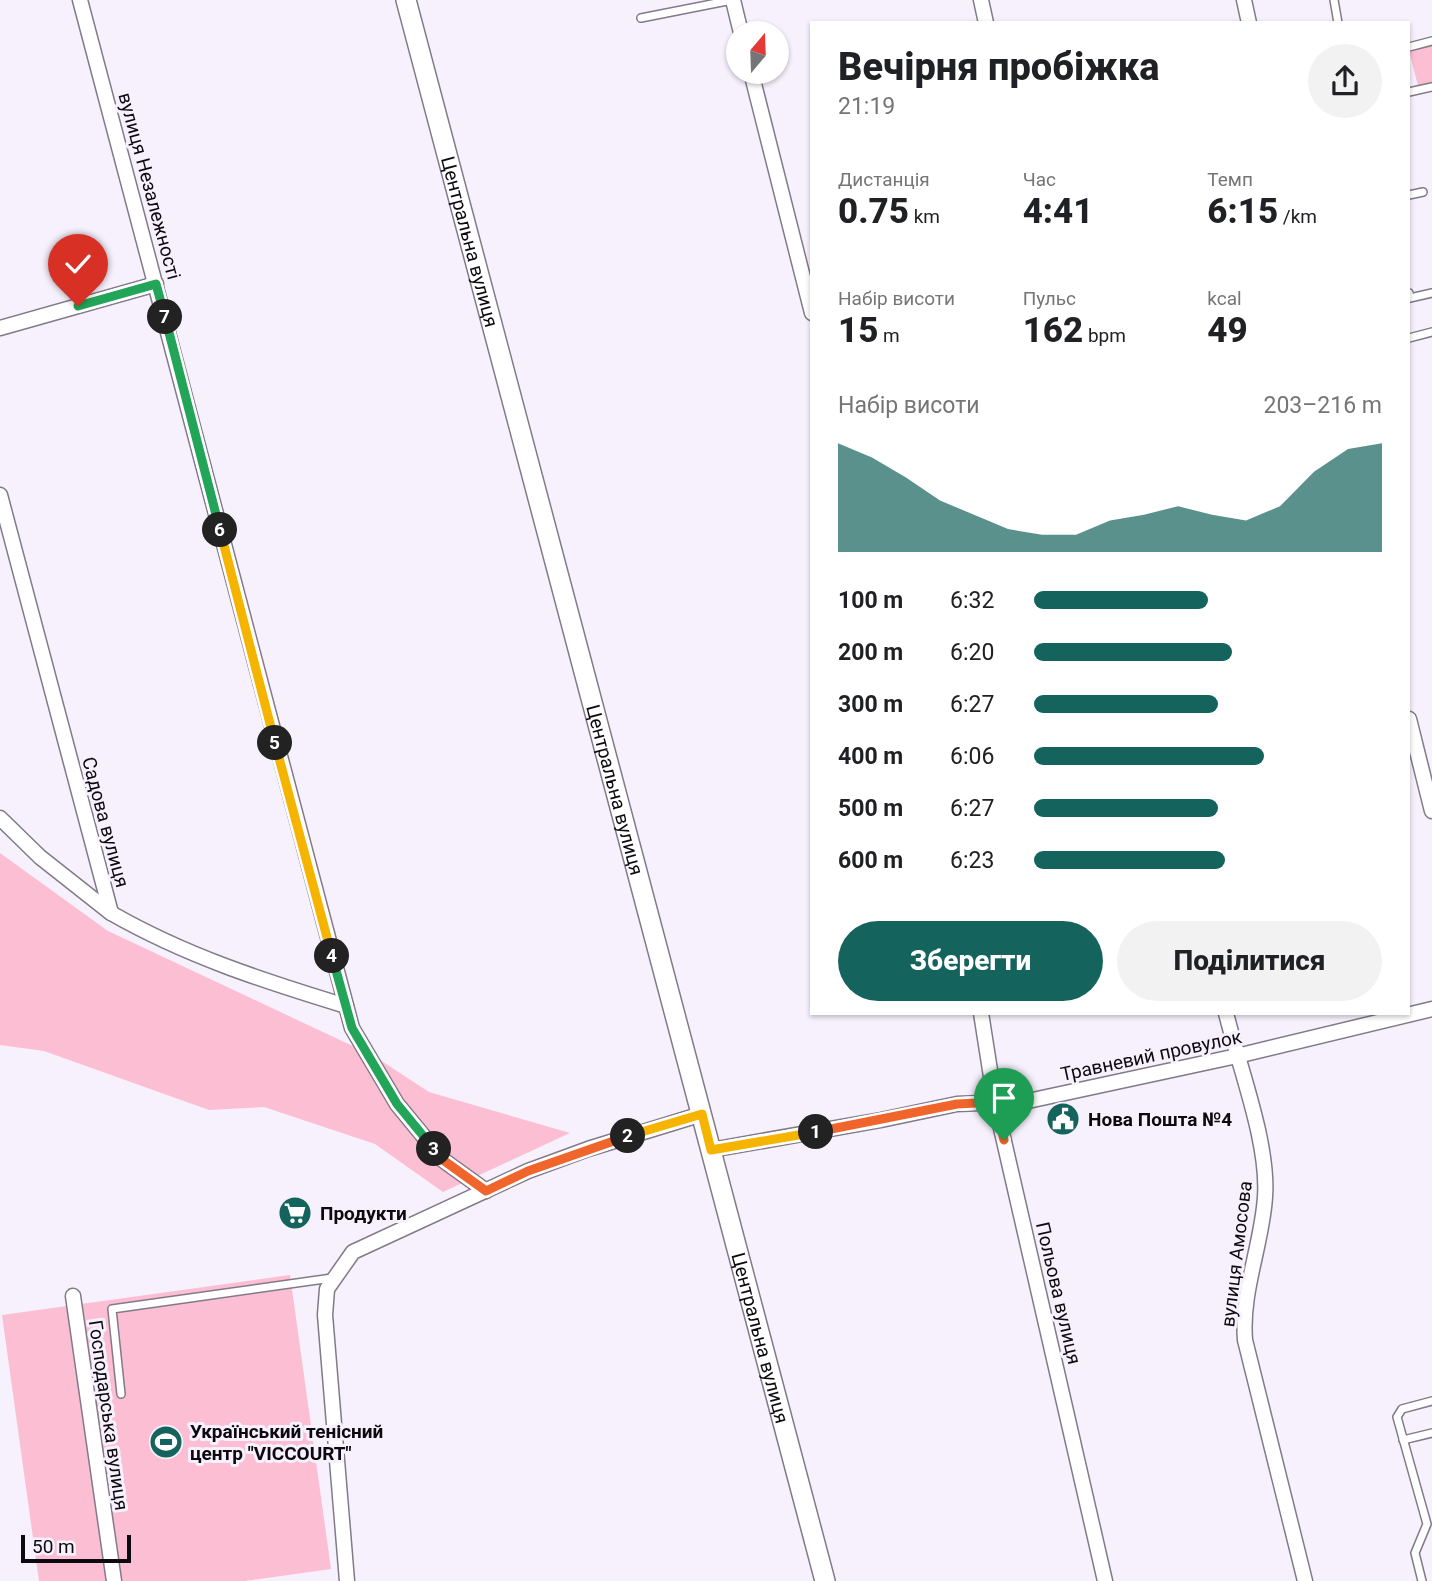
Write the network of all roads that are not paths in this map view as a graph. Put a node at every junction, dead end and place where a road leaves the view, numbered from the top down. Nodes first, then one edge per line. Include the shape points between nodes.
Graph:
1 (80, 0) edge
2 (406, 0) edge
3 (733, 0) edge
4 (981, 0) edge
5 (1244, 0) edge
6 (1334, 0) edge
7 (641, 18) dead end
8 (738, 21) edge
9 (986, 21) edge
10 (1249, 21) edge
11 (1338, 21) edge
12 (1432, 41) edge
13 (1410, 47) edge
14 (754, 84) edge
15 (1432, 87) edge
16 (1410, 92) edge
17 (1423, 192) dead end
18 (1410, 195) edge
19 (156, 284) junction
20 (1432, 293) edge
21 (1410, 298) edge
22 (810, 305) edge
23 (0, 328) edge
24 (1432, 332) edge
25 (1410, 338) edge
26 (0, 495) edge
27 (1410, 723) edge
28 (1432, 811) edge
29 (0, 818) edge
30 (111, 914) junction
31 (346, 1006) junction
32 (1432, 1009) edge
33 (1410, 1014) edge
34 (981, 1015) edge
35 (1227, 1015) edge
36 (1407, 1015) edge
37 (1237, 1056) junction
38 (995, 1102) junction
39 (702, 1114) junction
40 (711, 1150) junction
41 (486, 1191) junction
42 (332, 1278) junction
43 (73, 1296) dead end
44 (121, 1394) dead end
45 (1432, 1401) edge
46 (1432, 1433) edge
47 (1403, 1440) junction
48 (1429, 1524) edge
49 (114, 1581) edge
50 (347, 1581) edge
51 (825, 1581) edge
52 (1105, 1581) edge
53 (1306, 1581) edge
54 (1422, 1581) edge

1 - 19 street, вулиця Незалежності
2 - 39 main road, Центральна вулиця
3 - 7 lane
3 - 8 street
4 - 9 street
5 - 10 street
6 - 11 lane
12 - 13 lane
14 - 22 street
15 - 16 lane
17 - 18 lane
19 - 23 street
19 - 31 street, вулиця Незалежності
20 - 21 lane
24 - 25 lane
26 - 30 street, Садова вулиця
27 - 28 street
29 - 30 street
30 - 31 street, Садова вулиця via 238,973
31 - 41 street, вулиця Незалежності via 352,1028 397,1104 443,1160
32 - 33 street, Травневий провулок
34 - 38 street, Польова вулиця
35 - 37 street, вулиця Амосова
36 - 37 street, Травневий провулок
37 - 38 street, Травневий провулок via 1028,1101
37 - 53 street, вулиця Амосова via 1265,1174 1262,1222 1246,1301 1245,1340
38 - 40 street, Травневий провулок via 957,1104
38 - 52 street, Польова вулиця
39 - 40 main road, Центральна вулиця
39 - 41 street via 588,1149
40 - 51 main road, Центральна вулиця
41 - 42 street via 352,1252
42 - 44 lane via 112,1309
42 - 50 street via 325,1315
43 - 49 street, Господарська вулиця
45 - 47 lane via 1398,1412
46 - 47 lane
47 - 48 lane
48 - 54 lane via 1415,1553

